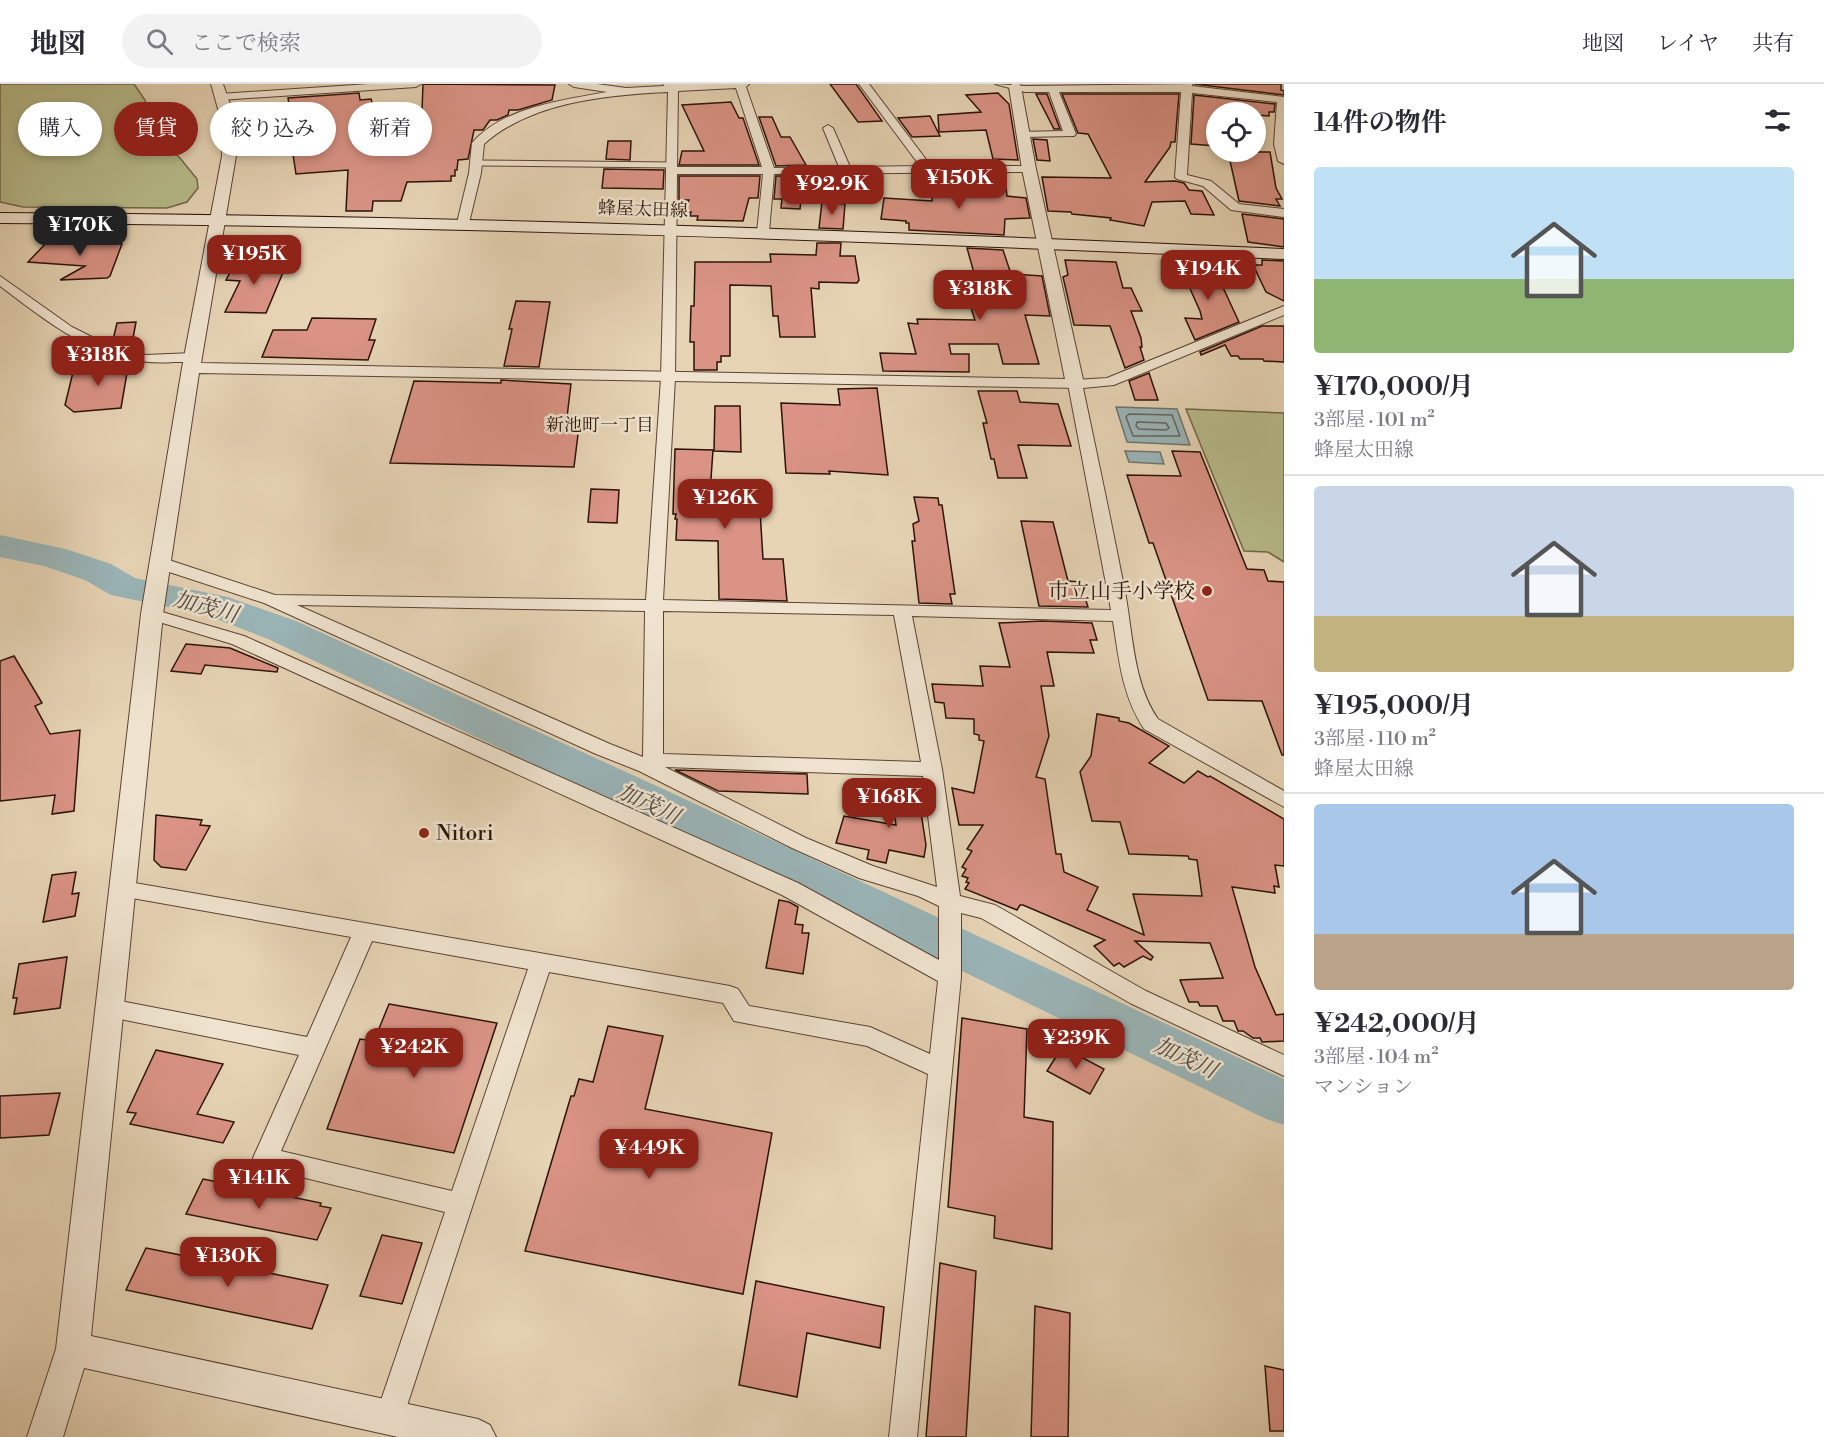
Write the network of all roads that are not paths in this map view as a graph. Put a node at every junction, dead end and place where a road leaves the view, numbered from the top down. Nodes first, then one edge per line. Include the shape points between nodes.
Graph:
1 (416, 84) edge
2 (574, 84) edge
3 (742, 84) edge
4 (864, 84) edge
5 (1000, 84) edge
6 (1015, 85) edge
7 (1186, 86) edge
8 (671, 87) edge
9 (1078, 87) edge
10 (1053, 89) junction
11 (219, 91) edge
12 (626, 91) junction
13 (1283, 100) edge
14 (828, 128) dead end
15 (1023, 134) junction
16 (1282, 144) edge
17 (1284, 161) edge
18 (479, 163) junction
19 (672, 167) junction
20 (1029, 169) junction
21 (769, 171) junction
22 (846, 171) junction
23 (929, 171) junction
24 (1284, 213) edge
25 (0, 218) edge
26 (216, 218) junction
27 (463, 223) junction
28 (670, 229) junction
29 (763, 232) junction
30 (1044, 243) junction
31 (1284, 254) edge
32 (0, 280) edge
33 (1284, 310) edge
34 (192, 362) junction
35 (668, 378) junction
36 (1075, 384) junction
37 (160, 563) junction
38 (270, 599) junction
39 (654, 607) junction
40 (902, 610) junction
41 (152, 614) junction
42 (1122, 616) junction
43 (649, 763) junction
44 (932, 769) junction
45 (1284, 800) edge
46 (123, 889) junction
47 (950, 902) junction
48 (364, 932) junction
49 (541, 963) junction
50 (950, 977) junction
51 (110, 1008) junction
52 (314, 1048) junction
53 (1284, 1066) edge
54 (940, 1069) junction
55 (460, 1204) junction
56 (73, 1349) junction
57 (389, 1418) junction
58 (45, 1437) edge
59 (478, 1437) edge
60 (903, 1437) edge

1 - 11 street
2 - 12 street
3 - 8 street
3 - 21 street
4 - 23 street
5 - 6 street
6 - 10 street
6 - 15 street
7 - 9 street
7 - 13 street
7 - 24 street via 1181,177 1207,183 1235,207
8 - 12 street
8 - 19 street
9 - 10 street
10 - 15 street via 1070,134
11 - 26 street via 227,116 229,156
12 - 18 street via 546,110 488,131 478,143
13 - 16 street
14 - 22 street
15 - 20 street
16 - 17 street
18 - 19 lane
18 - 27 street
19 - 21 street
19 - 28 street
20 - 23 street
20 - 30 street
21 - 22 street
21 - 29 street
22 - 23 street
25 - 26 main road, 蜂屋太田線
26 - 27 main road, 蜂屋太田線
26 - 34 street
27 - 28 main road, 蜂屋太田線
28 - 29 main road, 蜂屋太田線
28 - 35 street
29 - 30 main road, 蜂屋太田線
30 - 31 main road, 蜂屋太田線
30 - 36 street
32 - 34 street via 63,329 81,338 147,359
33 - 36 street via 1109,382
34 - 35 street
34 - 37 street
35 - 36 street
35 - 39 street
36 - 42 street
37 - 38 street
37 - 41 street
38 - 39 street
38 - 43 street via 603,749
39 - 40 street
39 - 43 street
40 - 42 street
40 - 44 street
41 - 46 street
41 - 50 street via 238,640 790,889
42 - 45 street via 1135,697 1151,724
43 - 44 street
43 - 47 street via 799,843
44 - 47 street
46 - 48 street
46 - 51 street
47 - 50 street
47 - 53 street via 987,911 1138,997
48 - 49 street
48 - 52 street
49 - 54 street via 730,995 742,1014 870,1037
49 - 55 street
50 - 54 street
51 - 52 street
51 - 56 street
52 - 55 street via 265,1158
54 - 60 street
55 - 57 street
56 - 57 street
56 - 58 street
57 - 59 street

